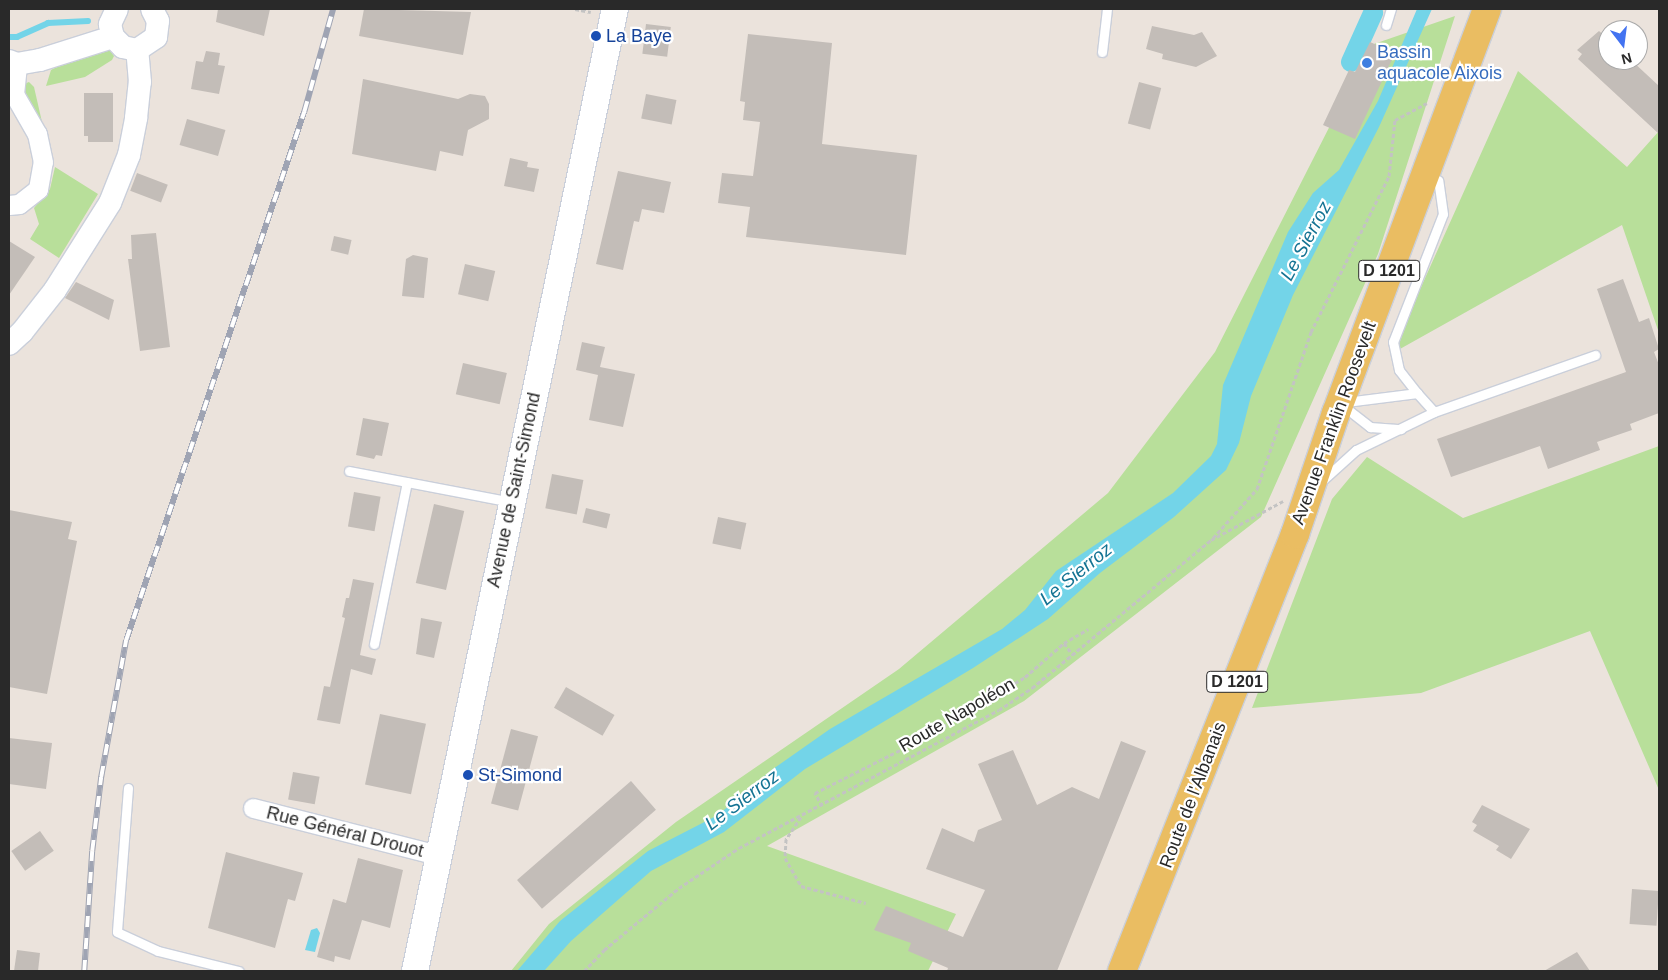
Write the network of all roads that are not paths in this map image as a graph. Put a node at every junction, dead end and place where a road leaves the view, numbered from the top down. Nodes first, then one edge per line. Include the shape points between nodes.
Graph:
1 (172, 9) edge
2 (615, 9) edge
3 (1107, 9) edge
4 (1391, 9) edge
5 (1487, 9) edge
6 (1502, 9) edge
7 (155, 19) edge
8 (114, 21) edge
9 (1386, 25) dead end
10 (137, 50) junction
11 (1102, 52) dead end
12 (13, 63) edge
13 (1438, 180) junction
14 (9, 205) edge
15 (9, 344) edge
16 (1595, 355) dead end
17 (1418, 393) junction
18 (1350, 405) junction
19 (1434, 412) junction
20 (1404, 429) junction
21 (350, 471) dead end
22 (1324, 479) junction
23 (407, 482) junction
24 (512, 502) junction
25 (1295, 534) junction
26 (374, 644) dead end
27 (128, 788) dead end
28 (254, 808) dead end
29 (438, 856) junction
30 (239, 971) edge
31 (415, 971) edge
32 (1122, 971) edge

1 - 7 street
2 - 24 main road, Avenue de Saint-Simond
3 - 11 lane
4 - 9 lane
5 - 18 main road, Avenue Franklin Roosevelt / D 1201
6 - 13 main road, Avenue Franklin Roosevelt / D 1201
7 - 10 street via 151,43
8 - 10 street via 123,47
8 - 12 street via 40,60
10 - 15 street via 140,82 136,118 129,154 110,203 55,290
12 - 14 street via 14,94 37,134 43,162 38,189 19,204
13 - 17 lane via 1443,214 1393,342 1399,370
13 - 18 main road, Avenue Franklin Roosevelt / D 1201
16 - 19 lane
17 - 18 lane
17 - 19 lane
18 - 20 lane via 1370,427
18 - 22 main road, Avenue Franklin Roosevelt / D 1201
18 - 25 main road, Avenue Franklin Roosevelt / D 1201
19 - 20 lane
20 - 22 lane via 1356,450
21 - 23 lane
22 - 25 main road, Avenue Franklin Roosevelt / D 1201
23 - 24 lane
23 - 26 lane
24 - 29 main road, Avenue de Saint-Simond
25 - 32 main road, Route de l'Albanais / D 1201
27 - 30 lane via 117,932 158,951
28 - 29 street, Rue Général Drouot
29 - 31 main road, Avenue de Saint-Simond

